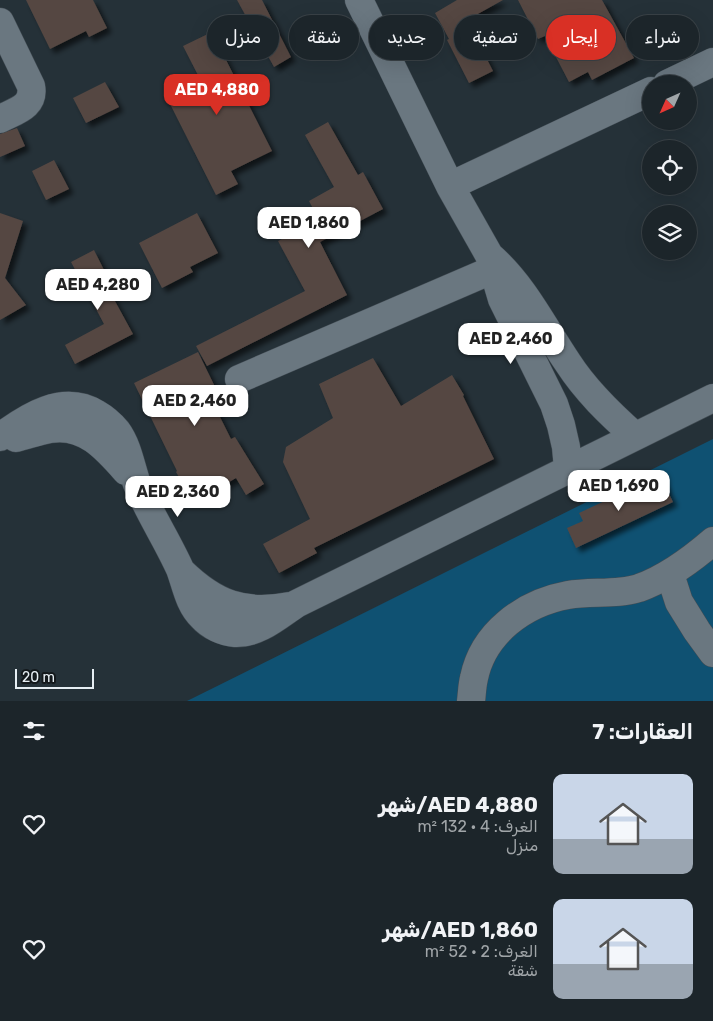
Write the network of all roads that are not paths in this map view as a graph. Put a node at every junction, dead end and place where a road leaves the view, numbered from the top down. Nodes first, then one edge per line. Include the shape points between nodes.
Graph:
1 (359, 0) edge
2 (0, 22) edge
3 (713, 62) edge
4 (686, 75) edge
5 (642, 95) edge
6 (0, 119) edge
7 (450, 186) junction
8 (490, 262) junction
9 (239, 379) dead end
10 (713, 398) edge
11 (635, 436) junction
12 (0, 437) edge
13 (0, 442) edge
14 (568, 469) junction
15 (138, 485) junction
16 (713, 541) edge
17 (670, 574) junction
18 (713, 652) edge
19 (471, 701) edge

1 - 7 street
2 - 6 street via 32,93 27,104
3 - 4 street
5 - 7 street
7 - 8 street
8 - 9 street
8 - 11 street via 504,268 583,384
8 - 14 street via 502,299 554,404 563,432
10 - 11 street
11 - 14 street
12 - 15 street via 47,409 62,405 93,411 106,419 124,444
13 - 15 street via 53,428 88,434 103,444
14 - 15 street via 296,604 254,631 235,633 216,628 201,617
16 - 17 street
17 - 18 street via 679,602
17 - 19 street via 638,588 568,595 520,613 484,650 474,677

